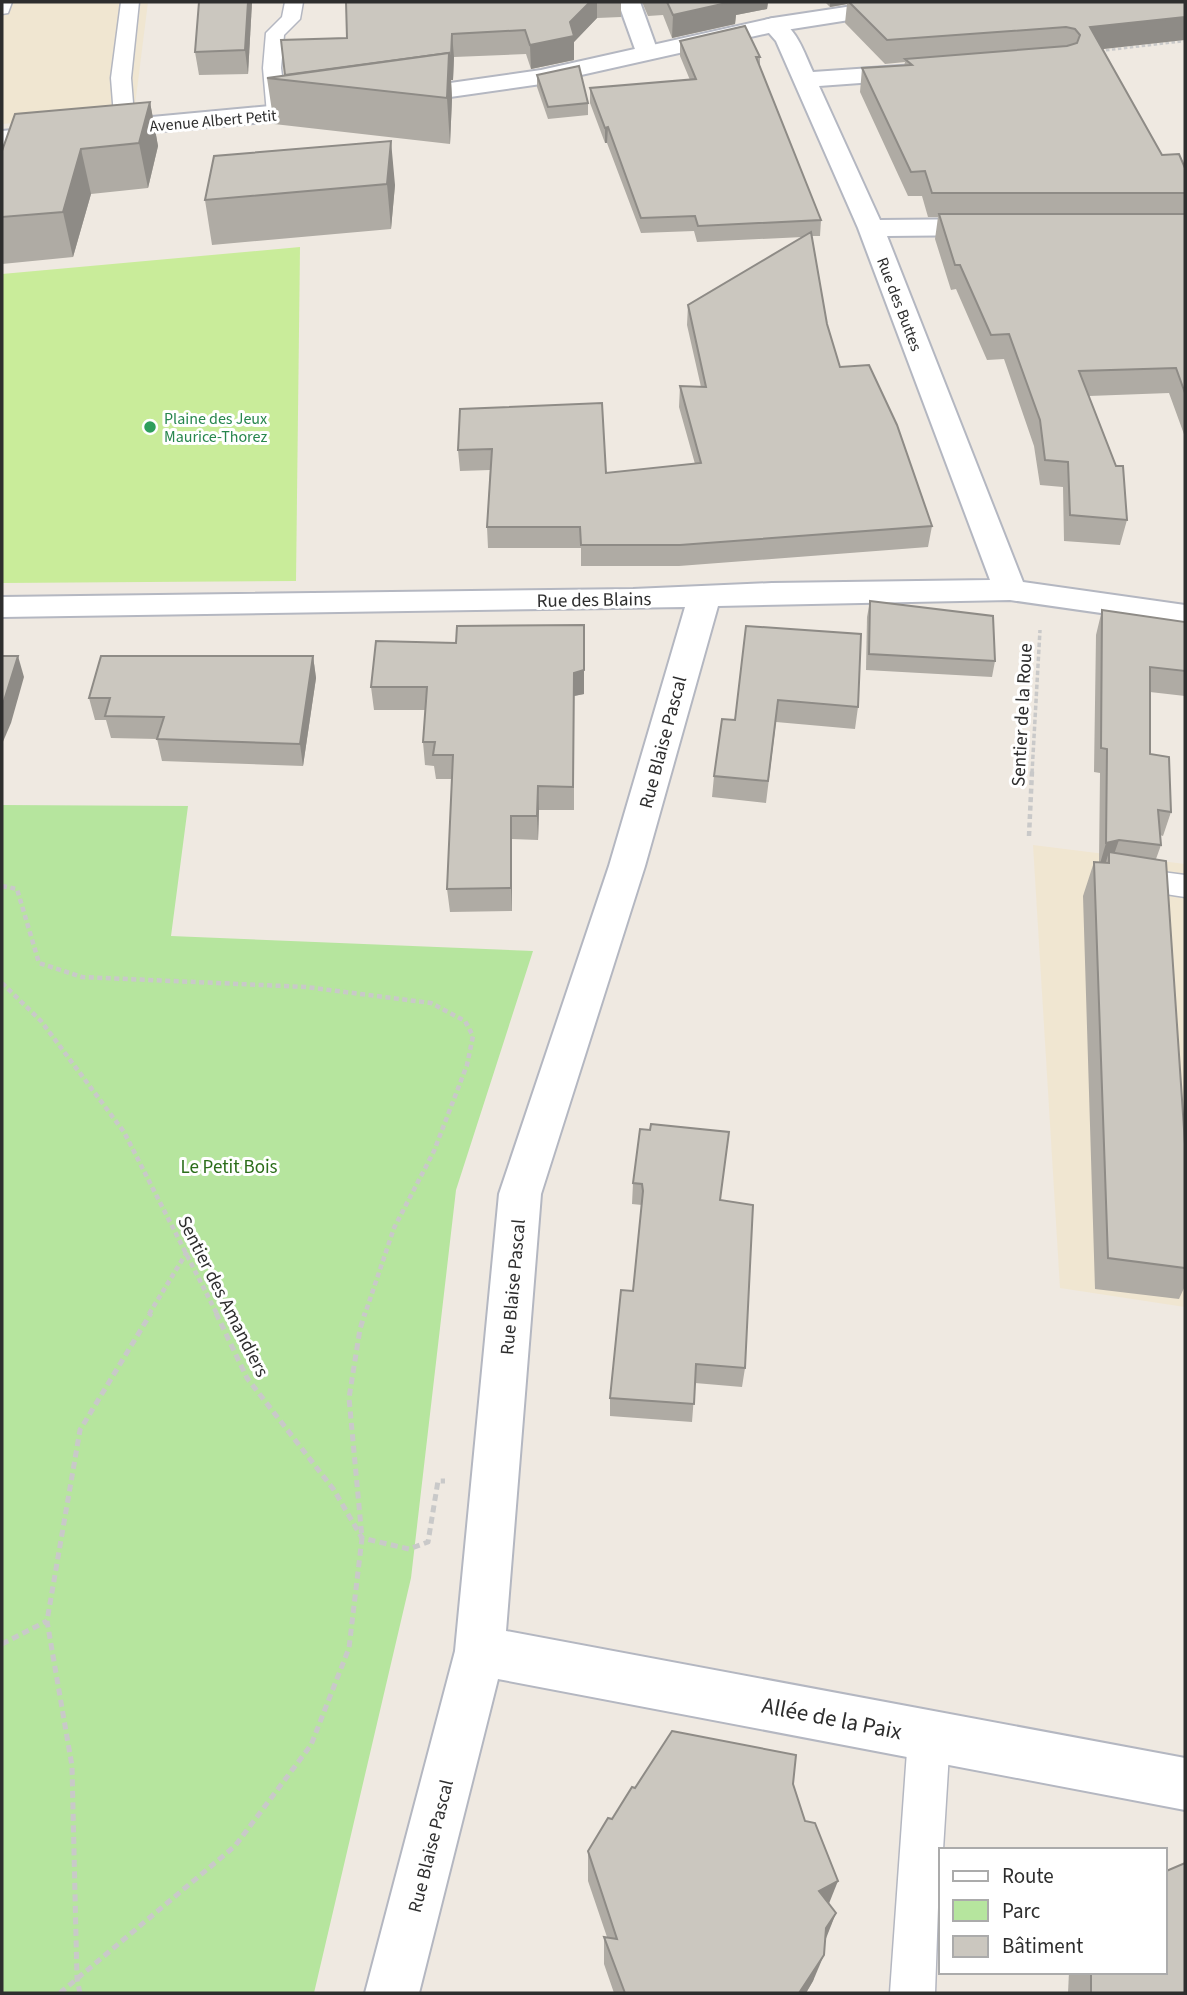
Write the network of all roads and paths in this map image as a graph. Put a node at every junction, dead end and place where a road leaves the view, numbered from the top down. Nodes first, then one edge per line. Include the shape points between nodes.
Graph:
1 (3, 2) edge
2 (130, 2) edge
3 (294, 2) edge
4 (629, 2) edge
5 (919, 2) edge
6 (2, 9) edge
7 (773, 26) junction
8 (1185, 41) edge
9 (646, 52) junction
10 (1089, 52) edge
11 (943, 70) edge
12 (805, 80) junction
13 (383, 100) edge
14 (343, 105) edge
15 (277, 114) junction
16 (125, 128) junction
17 (2, 138) edge
18 (1012, 227) edge
19 (871, 228) junction
20 (1010, 590) junction
21 (705, 596) junction
22 (1042, 596) junction
23 (2, 607) edge
24 (1185, 615) edge
25 (1029, 835) dead end
26 (1111, 877) edge
27 (2, 886) edge
28 (1185, 886) edge
29 (2, 983) edge
30 (187, 1252) junction
31 (495, 1483) junction
32 (362, 1538) junction
33 (47, 1621) junction
34 (2, 1644) edge
35 (480, 1651) junction
36 (929, 1737) junction
37 (1185, 1784) edge
38 (77, 1979) junction
39 (60, 1993) edge
40 (80, 1993) edge
41 (392, 1993) edge
42 (912, 1993) edge

1 - 6 lane
2 - 16 lane via 121,78
3 - 15 lane via 290,19 275,33 272,68
4 - 9 street
5 - 7 street
7 - 9 street
7 - 12 street, Rue des Buttes via 786,38
8 - 10 path
9 - 13 street via 541,77
11 - 12 street
12 - 19 street, Rue des Buttes
14 - 15 street, Avenue Albert Petit
15 - 16 street, Avenue Albert Petit
16 - 17 street, Avenue Albert Petit
18 - 19 street
19 - 20 street, Rue des Buttes
20 - 21 street, Rue des Blains
20 - 22 street, Rue des Blains
21 - 23 street, Rue des Blains
21 - 31 street, Rue Blaise Pascal via 627,866 520,1194
22 - 24 street, Rue des Blains
22 - 25 path, Sentier de la Roue
26 - 28 lane
27 - 32 path via 16,889 39,963 82,977 306,987 431,1003 465,1021 472,1036 467,1065 434,1151 394,1228 360,1329 349,1398
29 - 30 path, Sentier des Amandiers via 41,1021 124,1132
30 - 32 path, Sentier des Amandiers via 247,1378 334,1490
30 - 33 path via 80,1430
31 - 32 path via 438,1480 428,1542 410,1549
31 - 35 street, Rue Blaise Pascal
32 - 38 path via 349,1648 311,1745 235,1846
33 - 34 path
33 - 38 path via 72,1766
35 - 36 street, Allée de la Paix
35 - 41 street, Rue Blaise Pascal
36 - 37 street, Allée de la Paix
36 - 42 lane
38 - 39 path
38 - 40 path

